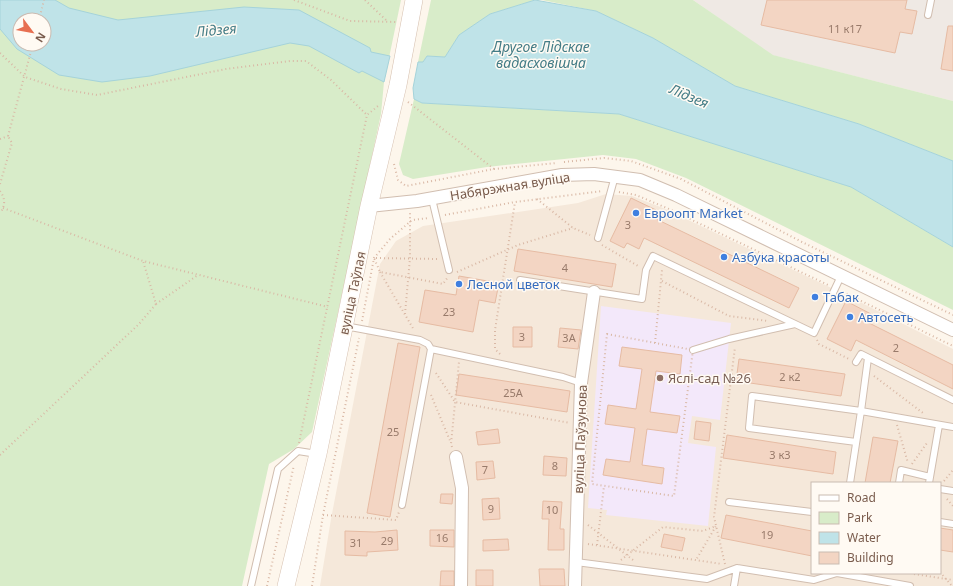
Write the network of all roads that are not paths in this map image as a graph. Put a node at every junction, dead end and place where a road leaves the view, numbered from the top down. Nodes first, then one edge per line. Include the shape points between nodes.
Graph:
1 (414, 0) edge
2 (931, 0) edge
3 (928, 15) dead end
4 (615, 176) junction
5 (432, 199) junction
6 (370, 206) junction
7 (598, 238) road end
8 (449, 270) dead end
9 (841, 276) junction
10 (520, 280) dead end
11 (594, 292) junction
12 (795, 324) junction
13 (345, 326) junction
14 (953, 330) edge
15 (431, 349) junction
16 (693, 350) road end
17 (868, 358) junction
18 (856, 362) road end
19 (581, 383) junction
20 (953, 400) edge
21 (861, 412) junction
22 (939, 425) junction
23 (953, 428) edge
24 (856, 442) junction
25 (318, 454) junction
26 (456, 457) road end
27 (929, 480) edge
28 (850, 482) edge
29 (899, 482) edge
30 (941, 488) edge
31 (953, 491) edge
32 (729, 502) dead end
33 (402, 505) road end
34 (811, 512) edge
35 (941, 522) edge
36 (953, 524) edge
37 (576, 562) junction
38 (737, 568) junction
39 (834, 574) edge
40 (843, 574) edge
41 (251, 586) edge
42 (286, 586) edge
43 (461, 586) edge
44 (575, 586) edge
45 (734, 586) edge
46 (910, 586) edge

1 - 6 main road, вуліца Таўлая via 398,85
2 - 3 lane
4 - 5 street, Набярэжная вуліца via 562,175
4 - 7 lane
4 - 9 street, Набярэжная вуліца via 640,180 659,187
5 - 6 street, Набярэжная вуліца
5 - 8 lane
6 - 13 main road, вуліца Таўлая
9 - 12 lane via 814,333
9 - 14 street, Набярэжная вуліца
10 - 11 lane
11 - 12 lane via 642,299 646,270 653,256
11 - 19 street, вуліца Паўзунова
12 - 16 lane
13 - 15 lane via 420,340
13 - 25 main road, вуліца Таўлая
15 - 19 lane
15 - 33 lane
17 - 18 lane via 861,354
17 - 20 lane
17 - 21 lane
19 - 37 street, вуліца Паўзунова
21 - 22 lane
21 - 24 lane
21 - 24 lane via 752,396 749,428
22 - 23 lane
22 - 27 lane
24 - 28 lane
25 - 41 lane via 298,451 278,470
25 - 42 main road, вуліца Таўлая
26 - 43 street via 462,488
27 - 29 lane via 901,470
30 - 31 lane
32 - 34 lane
35 - 36 lane
37 - 38 lane via 707,579
37 - 44 street, вуліца Паўзунова
38 - 39 lane via 814,580
38 - 45 lane
40 - 46 lane

